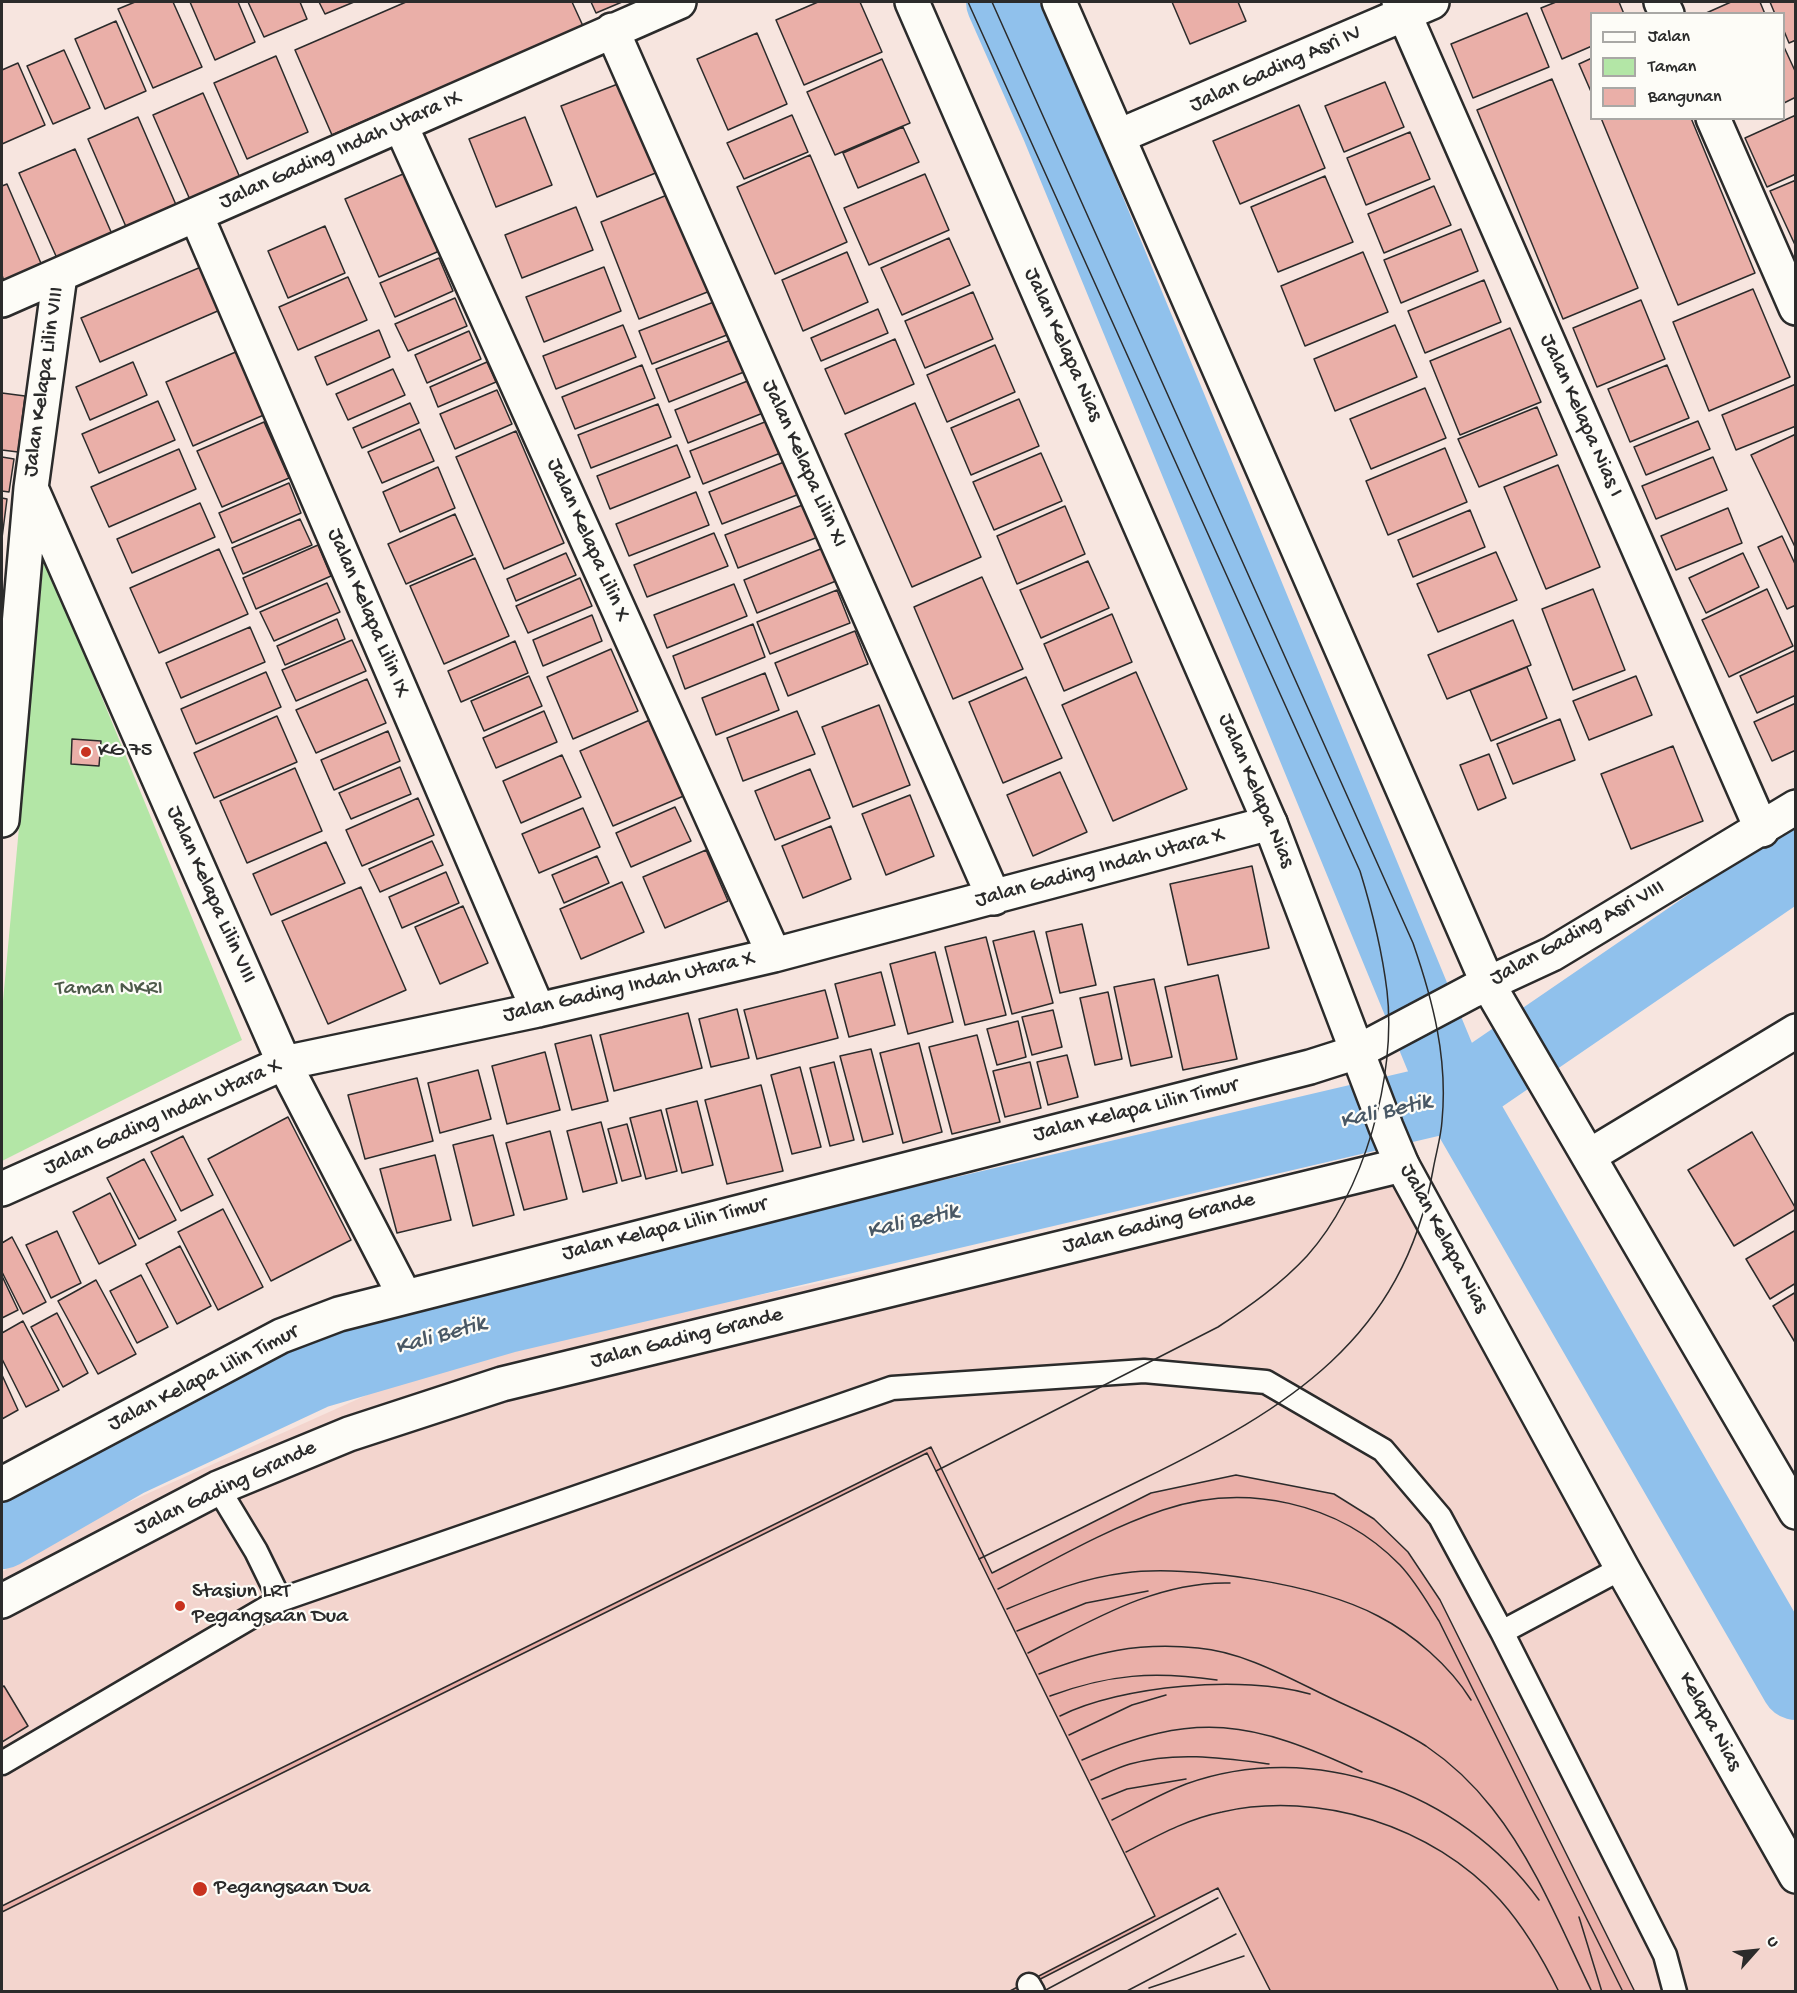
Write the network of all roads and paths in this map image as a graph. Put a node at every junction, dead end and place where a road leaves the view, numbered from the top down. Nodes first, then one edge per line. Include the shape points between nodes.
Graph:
1 (679, 2) edge
2 (912, 2) edge
3 (1059, 2) edge
4 (1411, 6) edge
5 (612, 30) junction
6 (1714, 120) edge
7 (400, 126) junction
8 (1119, 136) junction
9 (196, 215) junction
10 (60, 275) junction
11 (2, 300) edge
12 (1796, 308) edge
13 (31, 488) junction
14 (1796, 807) edge
15 (2, 820) edge
16 (1270, 823) junction
17 (1762, 830) junction
18 (994, 898) junction
19 (774, 955) junction
20 (1480, 988) junction
21 (537, 1010) junction
22 (1796, 1031) edge
23 (1359, 1059) junction
24 (284, 1063) junction
25 (1590, 1156) junction
26 (1402, 1165) junction
27 (2, 1189) edge
28 (404, 1295) junction
29 (2, 1484) edge
30 (218, 1488) junction
31 (1796, 1512) edge
32 (1622, 1568) junction
33 (280, 1600) junction
34 (2, 1601) edge
35 (1502, 1632) junction
36 (2, 1763) edge
37 (1796, 1876) edge
38 (1676, 1992) edge

1 - 5 street, Jalan Gading Indah Utara IX
2 - 16 street, Jalan Kelapa Nias
3 - 8 street
4 - 8 street, Jalan Gading Asri IV
4 - 17 street, Jalan Kelapa Nias I
5 - 7 street, Jalan Gading Indah Utara IX
5 - 18 street, Jalan Kelapa Lilin XI
6 - 12 street
7 - 9 street, Jalan Gading Indah Utara IX
7 - 19 street, Jalan Kelapa Lilin X
8 - 20 street
9 - 10 street, Jalan Gading Indah Utara IX
9 - 21 street, Jalan Kelapa Lilin IX
10 - 11 street, Jalan Gading Indah Utara IX
10 - 13 street, Jalan Kelapa Lilin VIII
13 - 15 street, Jalan Kelapa Lilin VIII
13 - 24 street, Jalan Kelapa Lilin VIII
14 - 17 street, Jalan Gading Asri VIII
16 - 18 street, Jalan Gading Indah Utara X
16 - 23 street, Jalan Kelapa Nias
17 - 20 street, Jalan Gading Asri VIII via 1552,954
18 - 19 street, Jalan Gading Indah Utara X
19 - 21 street, Jalan Gading Indah Utara X
20 - 23 street, Jalan Gading Asri VIII via 1407,1026
20 - 25 street via 1510,1022
21 - 24 street, Jalan Gading Indah Utara X
22 - 25 street
23 - 26 street, Jalan Kelapa Nias
23 - 28 street, Jalan Kelapa Lilin Timur via 1310,1067
24 - 27 street, Jalan Gading Indah Utara X
24 - 28 street, Jalan Kelapa Lilin VIII
25 - 31 street
26 - 30 street, Jalan Gading Grande via 502,1384 349,1434
26 - 32 street, Jalan Kelapa Nias
28 - 29 street, Jalan Kelapa Lilin Timur via 281,1336
30 - 33 lane
30 - 34 street, Jalan Gading Grande
32 - 35 lane
32 - 37 street, Kelapa Nias
33 - 35 lane via 892,1388 1144,1371 1266,1382 1383,1450 1440,1517
33 - 36 lane
35 - 38 lane via 1665,1955

